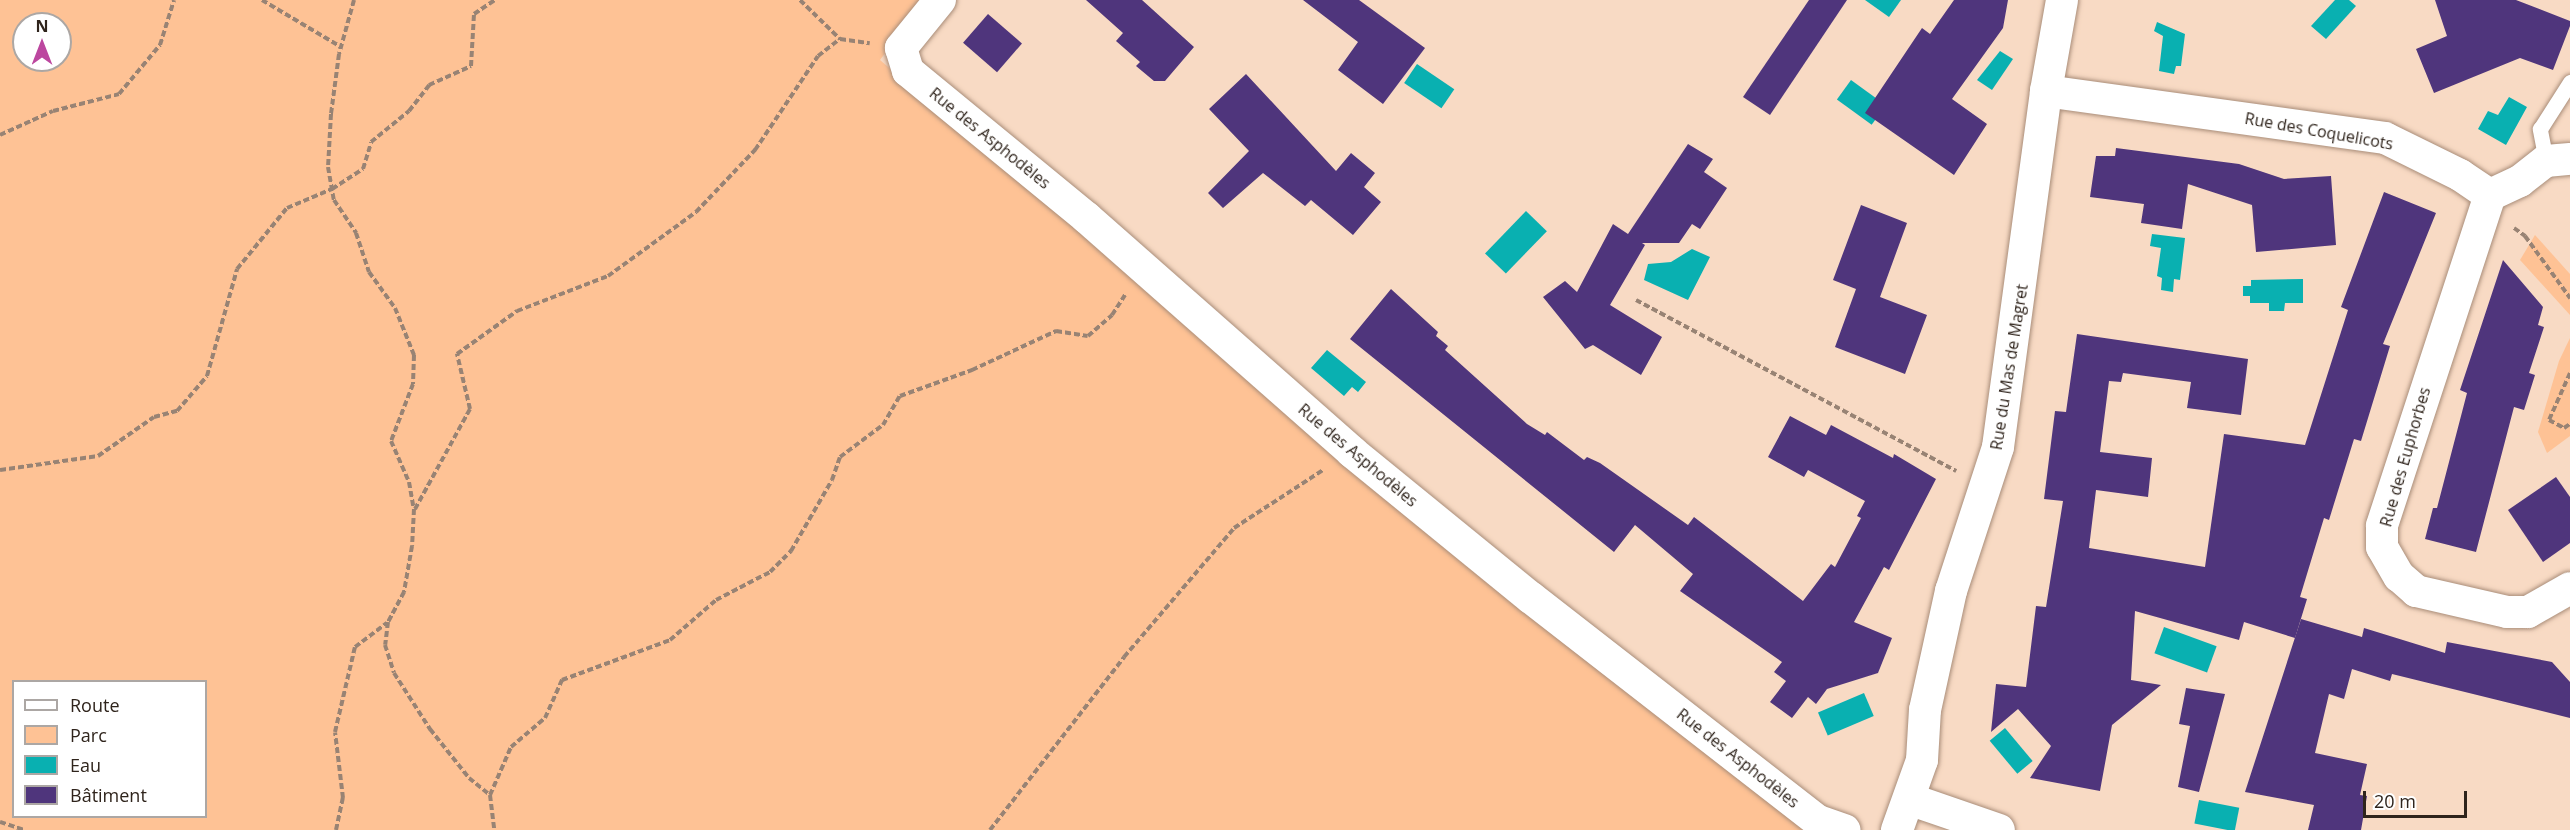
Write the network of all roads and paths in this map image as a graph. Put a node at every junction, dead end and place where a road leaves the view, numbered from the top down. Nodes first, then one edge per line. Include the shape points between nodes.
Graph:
1 (174, 0) edge
2 (262, 0) edge
3 (354, 0) edge
4 (495, 0) edge
5 (800, 0) edge
6 (940, 0) edge
7 (2062, 0) edge
8 (840, 39) junction
9 (341, 47) junction
10 (902, 48) junction
11 (2570, 82) edge
12 (2046, 91) junction
13 (0, 135) edge
14 (2558, 160) edge
15 (332, 189) junction
16 (2488, 202) junction
17 (1143, 268) junction
18 (2570, 298) edge
19 (1636, 300) dead end
20 (2570, 373) edge
21 (2570, 424) edge
22 (1352, 452) junction
23 (0, 470) edge
24 (1985, 486) junction
25 (414, 509) junction
26 (2570, 588) edge
27 (388, 622) junction
28 (489, 795) junction
29 (1909, 798) junction
30 (0, 822) edge
31 (25, 830) edge
32 (336, 830) edge
33 (494, 830) edge
34 (990, 830) edge
35 (1844, 830) edge
36 (1897, 830) edge
37 (1999, 830) edge

1 - 13 path via 160,45 119,94 53,111
2 - 9 path
3 - 9 path
4 - 15 path via 474,14 471,66 429,85 409,111 370,142 363,170
5 - 8 path
6 - 10 street
7 - 12 street, Rue du Mas de Magret
8 - 10 path
8 - 25 path via 818,56 755,150 696,213 608,276 517,311 457,354 470,409
9 - 15 path via 331,114 328,167
10 - 17 street, Rue des Asphodèles via 908,71
11 - 14 lane via 2540,129
12 - 16 street, Rue des Coquelicots via 2385,138 2460,175
12 - 24 street, Rue du Mas de Magret via 1998,447
14 - 16 street
15 - 23 path via 287,208 237,269 207,376 177,411 153,417 98,456
15 - 25 path via 334,200 356,232 369,272 406,331 414,355 413,384 391,441 409,482
16 - 18 path via 2525,236
16 - 26 street, Rue des Euphorbes via 2462,271 2382,526 2382,547 2399,576 2416,591 2507,612 2528,612
17 - 22 street, Rue des Asphodèles
17 - 28 path via 1112,315 1088,336 1056,331 972,370 900,396 883,425 840,457 832,480 791,550 770,572 716,600 670,639 562,680 545,718 511,747
19 - 24 path
20 - 21 path via 2549,420 2564,428
22 - 34 path via 1234,528 1124,657
22 - 35 street, Rue des Asphodèles via 1530,597 1818,821
24 - 29 street, Rue du Mas de Magret via 1951,591 1925,710 1922,760
25 - 27 path via 404,592
27 - 28 path via 385,645 394,673 430,729 469,778
27 - 32 path via 355,647 335,732 343,798
28 - 33 path
29 - 36 street, Rue du Mas de Magret
29 - 37 street
30 - 31 path

